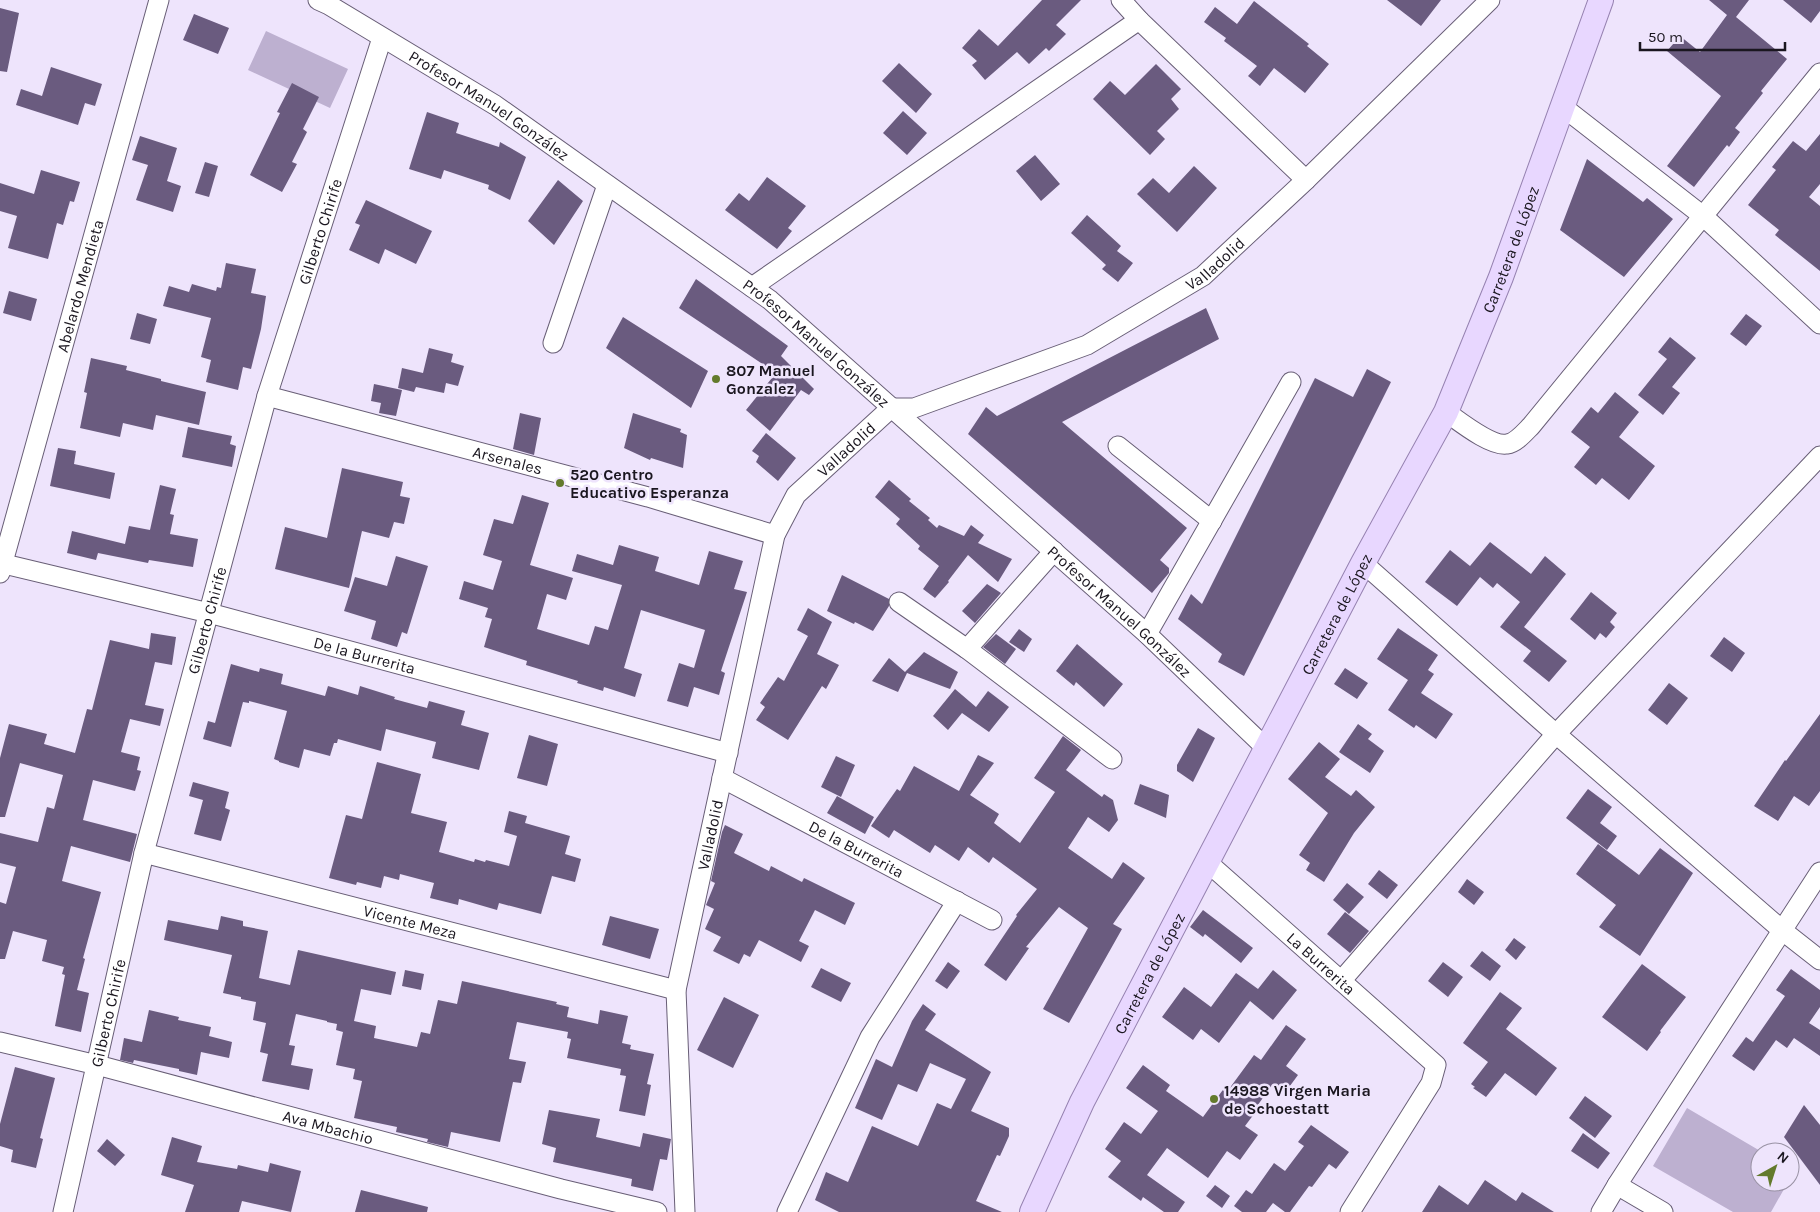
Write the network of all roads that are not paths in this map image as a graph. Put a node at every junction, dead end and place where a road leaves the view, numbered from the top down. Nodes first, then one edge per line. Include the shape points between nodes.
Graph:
1 (159, 0) edge
2 (318, 0) edge
3 (1121, 0) edge
4 (1490, 0) edge
5 (1601, 0) edge
6 (1139, 20) junction
7 (382, 38) junction
8 (1820, 73) edge
9 (1563, 107) junction
10 (1306, 180) junction
11 (607, 185) junction
12 (1704, 216) junction
13 (752, 287) junction
14 (1820, 324) edge
15 (553, 343) dead end
16 (1291, 382) dead end
17 (267, 396) junction
18 (891, 408) junction
19 (1446, 412) junction
20 (1118, 446) dead end
21 (1820, 456) edge
22 (1212, 521) junction
23 (775, 536) junction
24 (1054, 551) junction
25 (1363, 563) junction
26 (1, 567) edge
27 (899, 602) dead end
28 (209, 613) junction
29 (1147, 634) junction
30 (967, 649) junction
31 (1556, 734) junction
32 (1267, 749) junction
33 (728, 753) junction
34 (1112, 758) dead end
35 (722, 778) junction
36 (144, 853) junction
37 (1206, 861) junction
38 (1820, 872) edge
39 (957, 901) junction
40 (992, 920) dead end
41 (1783, 931) junction
42 (1820, 960) edge
43 (1341, 981) junction
44 (676, 990) junction
45 (0, 1042) edge
46 (97, 1065) junction
47 (1617, 1185) junction
48 (63, 1212) edge
49 (657, 1212) edge
50 (685, 1212) edge
51 (787, 1212) edge
52 (1032, 1212) edge
53 (1350, 1212) edge
54 (1601, 1212) edge
55 (1663, 1212) edge

1 - 26 street, Abelardo Mendieta
2 - 7 street, Profesor Manuel González
3 - 6 street
4 - 10 street, Valladolid
5 - 9 main road, Carretera de López
6 - 10 street
6 - 13 street
7 - 11 street, Profesor Manuel González via 495,105
7 - 17 street, Gilberto Chirife
8 - 12 street
9 - 12 street
9 - 19 main road, Carretera de López via 1501,278
10 - 18 street, Valladolid via 1203,276 1087,345 914,408
11 - 13 street, Profesor Manuel González
11 - 15 street
12 - 14 street
12 - 19 street via 1520,437 1508,444 1496,444
13 - 18 street, Profesor Manuel González
16 - 22 street
17 - 23 street, Arsenales via 638,494
17 - 28 street, Gilberto Chirife
18 - 23 street, Valladolid via 796,495
18 - 24 street, Profesor Manuel González
19 - 25 main road, Carretera de López
20 - 22 street
21 - 31 street
22 - 29 street
23 - 33 street, Valladolid
24 - 29 street, Profesor Manuel González
24 - 30 street
25 - 31 street
25 - 32 main road, Carretera de López
26 - 28 street, De la Burrerita
27 - 30 street
28 - 33 street, De la Burrerita
28 - 36 street, Gilberto Chirife
29 - 32 street, Profesor Manuel González
30 - 34 street
31 - 41 street
31 - 43 street
32 - 37 main road, Carretera de López
33 - 35 street, Valladolid
35 - 39 street, De la Burrerita
35 - 44 street, Valladolid
36 - 44 street, Vicente Meza
36 - 46 street, Gilberto Chirife
37 - 43 street, La Burrerita
37 - 52 main road, Carretera de López via 1082,1102
38 - 41 street
39 - 40 street, De la Burrerita
39 - 51 street via 870,1037
41 - 42 street
41 - 47 street
43 - 53 street, La Burrerita via 1436,1065 1431,1083
44 - 50 street, Valladolid
45 - 46 street, Ava Mbachio
46 - 48 street, Gilberto Chirife
46 - 49 street, Ava Mbachio
47 - 54 street
47 - 55 street

